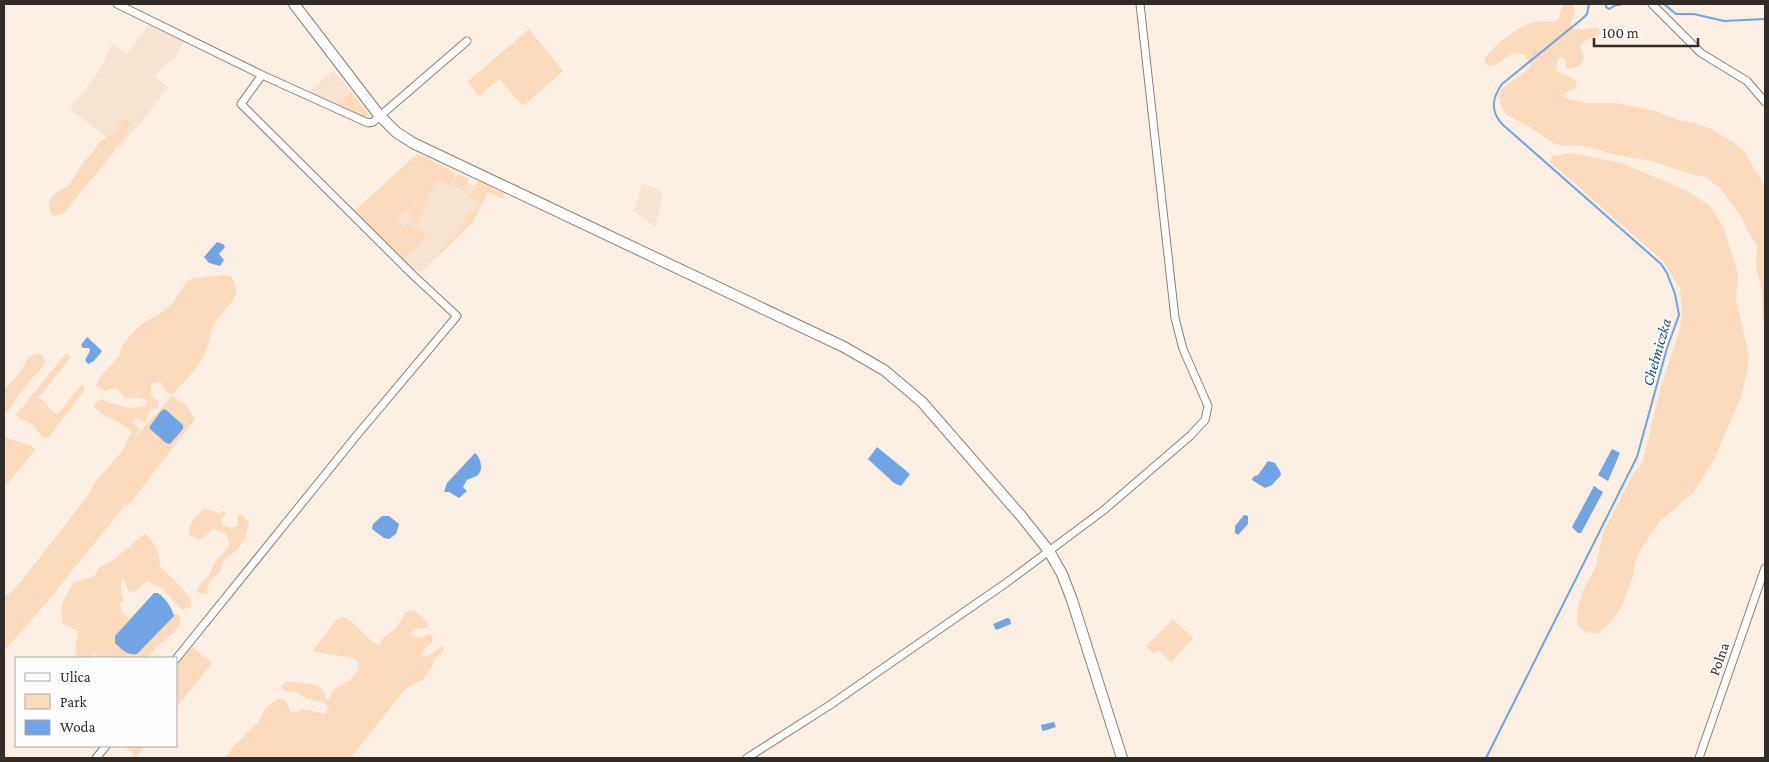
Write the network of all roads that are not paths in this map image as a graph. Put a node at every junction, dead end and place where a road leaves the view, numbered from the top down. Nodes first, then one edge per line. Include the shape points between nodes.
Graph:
1 (117, 4) edge
2 (294, 4) edge
3 (1140, 4) edge
4 (1652, 4) edge
5 (467, 41) dead end
6 (262, 75) junction
7 (1765, 102) edge
8 (379, 116) junction
9 (1049, 551) junction
10 (1765, 568) edge
11 (178, 658) edge
12 (105, 747) edge
13 (96, 758) edge
14 (747, 758) edge
15 (1122, 758) edge
16 (1699, 758) edge

1 - 6 street
2 - 8 main road
3 - 9 street via 1175,318 1183,349 1206,397 1208,412 1196,431 1104,510
4 - 7 street via 1701,52 1747,81
5 - 8 street
6 - 8 street via 362,121 373,122
6 - 11 street via 241,104 457,316
8 - 9 main road via 413,144 832,341 879,367 927,407
9 - 14 street via 830,705
9 - 15 main road via 1072,600
10 - 16 street, Polna
12 - 13 street

